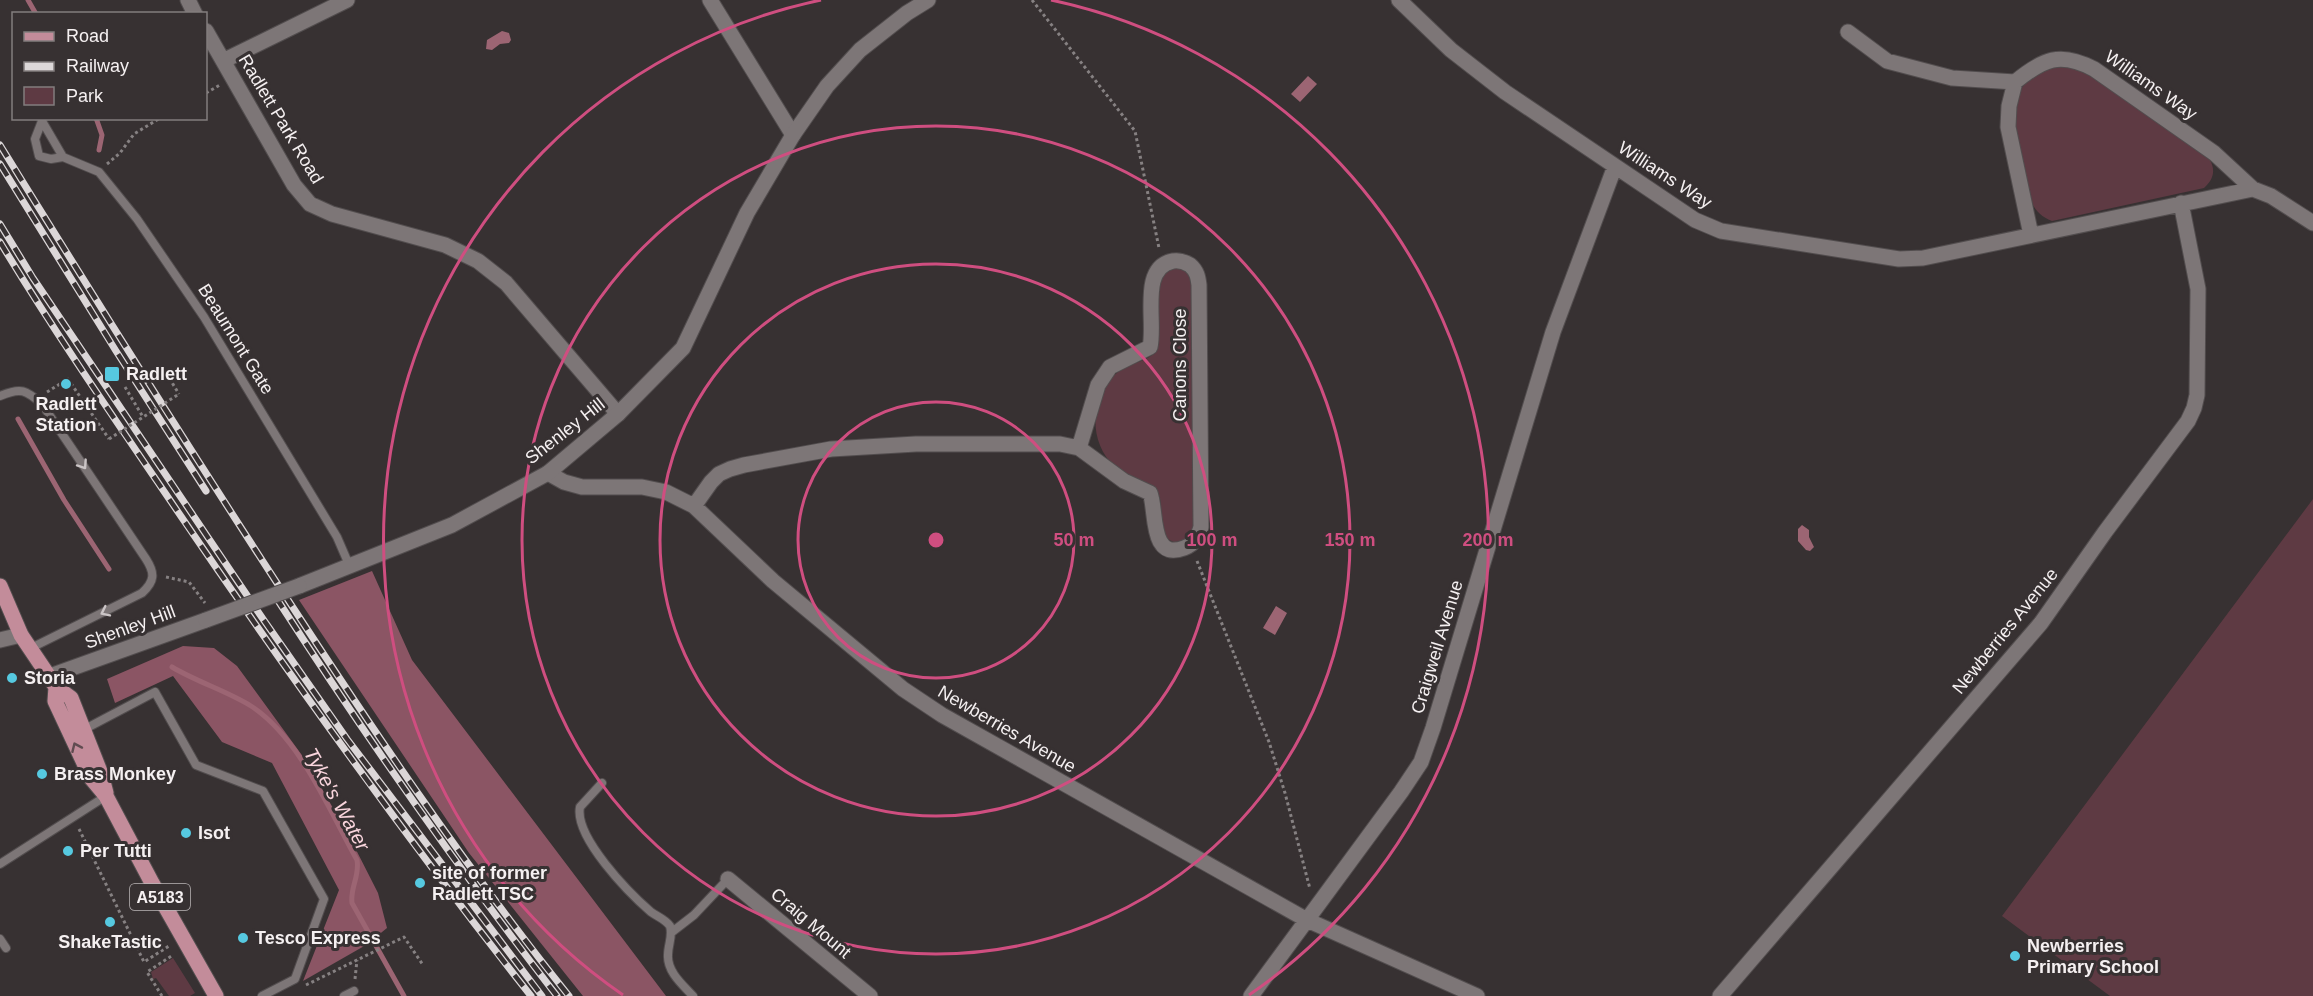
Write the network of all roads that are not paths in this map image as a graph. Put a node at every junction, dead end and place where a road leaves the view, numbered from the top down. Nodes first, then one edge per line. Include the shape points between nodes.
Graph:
1 (347, 0) edge
2 (710, 0) edge
3 (928, 0) edge
4 (1399, 0) edge
5 (1848, 32) dead end
6 (207, 33) edge
7 (223, 61) junction
8 (2015, 82) junction
9 (793, 135) junction
10 (63, 157) junction
11 (1615, 166) junction
12 (2253, 189) junction
13 (2181, 203) junction
14 (2313, 223) edge
15 (2031, 235) junction
16 (0, 396) edge
17 (618, 414) junction
18 (1079, 448) junction
19 (548, 473) junction
20 (694, 506) junction
21 (350, 567) junction
22 (0, 586) edge
23 (21, 635) junction
24 (0, 640) edge
25 (31, 648) junction
26 (53, 682) junction
27 (83, 730) junction
28 (602, 783) dead end
29 (106, 796) junction
30 (0, 864) edge
31 (728, 879) joint
32 (1307, 920) junction
33 (672, 932) junction
34 (0, 939) edge
35 (6, 948) dead end
36 (354, 991) road end
37 (216, 996) edge
38 (262, 996) edge
39 (344, 996) edge
40 (693, 996) edge
41 (870, 996) edge
42 (1251, 996) edge
43 (1477, 996) edge
44 (1720, 996) edge

1 - 7 street
2 - 9 street
3 - 9 street, Shenley Hill via 860,50 826,86
4 - 11 street, Williams Way via 1451,50 1505,92
5 - 8 street via 1887,61 1952,78
6 - 7 street, Radlett Park Road
7 - 17 street, Radlett Park Road via 294,185 310,204 332,214 445,244 478,261 506,284
8 - 12 street, Williams Way via 2045,61 2078,60 2214,153
8 - 15 street via 2008,127
9 - 17 street, Shenley Hill via 747,213 683,348
10 - 10 lane, Beaumont Gate via 39,156 35,139 42,121
10 - 21 lane, Beaumont Gate via 99,172 137,219 204,317 337,537
11 - 15 street, Williams Way via 1695,220 1721,231 1827,249 1899,259 1923,258
11 - 32 street, Craigweil Avenue via 1553,332 1421,762
12 - 13 street, Williams Way
12 - 14 street, Williams Way
13 - 15 street, Williams Way
13 - 44 street, Newberries Avenue via 2198,289 2197,395 2188,421 2041,623
16 -> 25 lane via 12,390 27,391 42,404 153,575 151,585 142,592
17 - 19 street, Shenley Hill
18 - 18 street, Canons Close via 1090,405 1110,367 1150,347 1152,281 1157,269 1164,262 1178,260 1188,264 1197,273 1199,285 1198,538 1179,549 1167,548 1154,527 1150,493 1124,481
18 - 20 street via 1060,444 916,444 831,449 730,469 711,482
19 - 20 street, Newberries Avenue via 582,487 642,487 666,492
19 - 21 street, Shenley Hill via 452,525
20 - 32 street, Newberries Avenue via 773,581 903,689 942,715
21 - 26 street, Shenley Hill, bridge
22 - 23 main road, A5183
23 - 24 street
23 - 25 main road, A5183
25 - 26 main road, A5183
26 - 27 main road, A5183 via 71,698
29 -> 26 main road via 82,762 56,701
27 - 29 main road, A5183
27 - 38 lane via 155,692 196,765 263,791 324,899 295,979
28 - 33 lane via 580,807 580,822 619,880 666,921
29 - 30 lane
29 - 37 main road, A5183
31 - 33 lane
31 - 41 street, Craig Mount
32 - 42 street, Craigweil Avenue
32 - 43 street, Newberries Avenue
33 - 40 lane via 668,955 671,970
34 - 35 lane
36 - 39 lane

